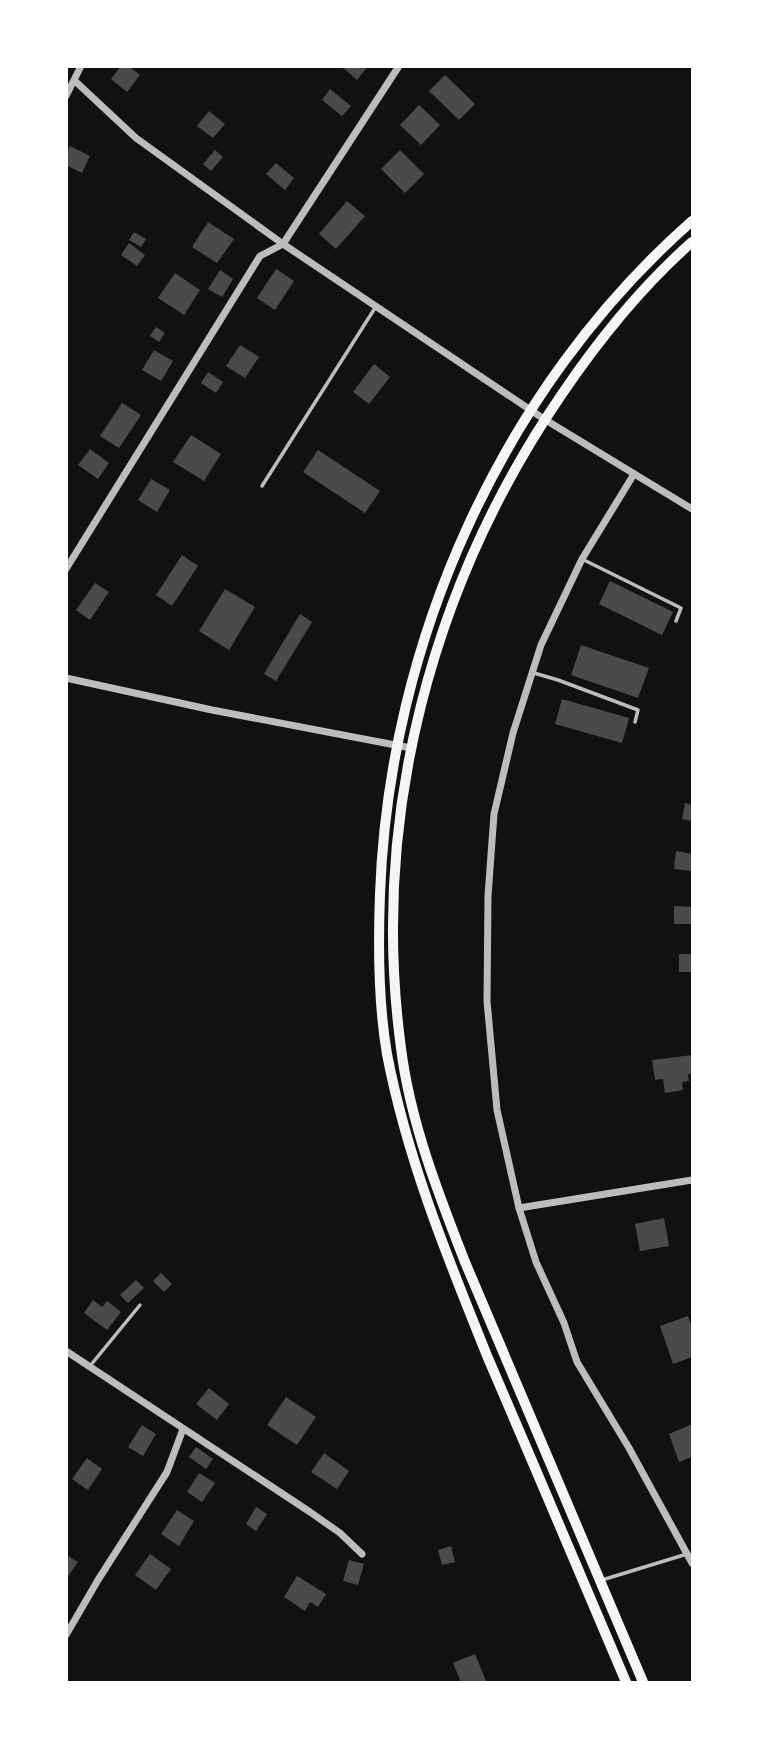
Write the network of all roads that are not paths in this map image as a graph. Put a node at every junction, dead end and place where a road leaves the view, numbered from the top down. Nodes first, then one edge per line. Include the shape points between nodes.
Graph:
1 (81, 66) edge
2 (399, 66) edge
3 (75, 81) junction
4 (66, 96) edge
5 (692, 221) edge
6 (692, 242) edge
7 (283, 244) junction
8 (376, 306) junction
9 (532, 411) junction
10 (544, 419) junction
11 (635, 474) junction
12 (262, 486) dead end
13 (692, 509) edge
14 (582, 559) junction
15 (66, 569) edge
16 (677, 621) dead end
17 (532, 673) junction
18 (66, 678) edge
19 (635, 722) dead end
20 (396, 745) junction
21 (411, 748) junction
22 (692, 1180) edge
23 (519, 1208) junction
24 (140, 1305) dead end
25 (66, 1351) edge
26 (90, 1367) junction
27 (183, 1429) junction
28 (362, 1554) dead end
29 (687, 1554) junction
30 (692, 1563) edge
31 (600, 1581) junction
32 (66, 1635) edge
33 (626, 1682) edge
34 (643, 1682) edge

1 - 3 street
2 - 7 street
3 - 4 street
3 - 7 street via 136,138
5 - 9 main road via 583,335
6 - 10 main road via 597,342
7 - 8 street
7 - 15 street via 260,256
8 - 9 street
8 - 12 lane
9 - 10 street
9 - 20 main road via 457,550 416,665
10 - 11 street
10 - 21 main road via 486,523 457,588 430,668
11 - 13 street
11 - 14 street
14 - 16 lane via 681,608
14 - 17 street
17 - 19 lane via 638,710
17 - 23 street via 495,814 488,896 487,1001 496,1110
18 - 20 street
20 - 21 street
20 - 33 main road via 385,820 378,936 387,1052 411,1151 451,1268
21 - 31 main road via 399,822 392,934 398,1026 408,1082 423,1143 465,1262
22 - 23 street
23 - 29 street via 577,1362
24 - 26 lane
25 - 26 street
26 - 27 street
27 - 28 street via 310,1512
27 - 32 street via 167,1472
29 - 30 street
29 - 31 lane
31 - 34 main road

